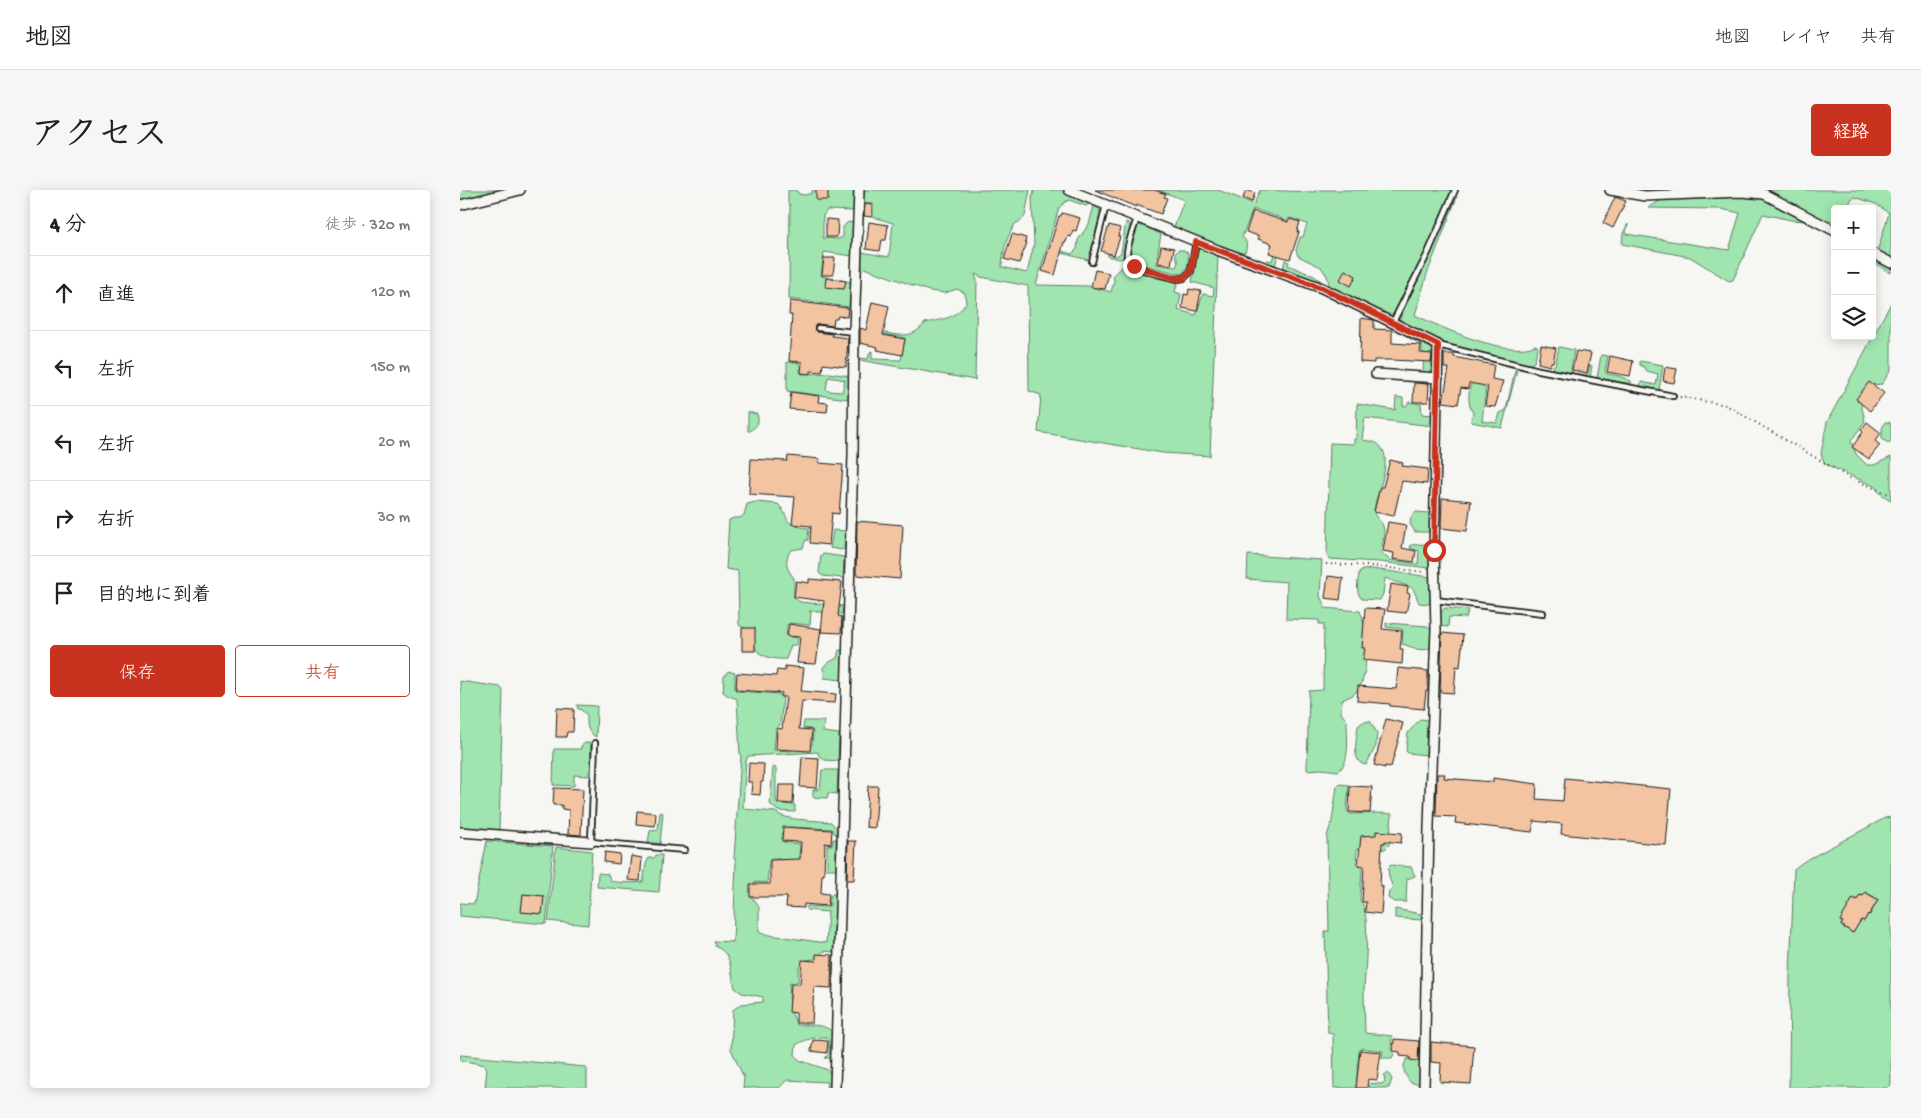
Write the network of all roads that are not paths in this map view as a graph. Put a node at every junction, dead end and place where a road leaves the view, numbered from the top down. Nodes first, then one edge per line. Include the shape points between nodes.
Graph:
1 (520, 190) edge
2 (859, 190) edge
3 (1069, 190) edge
4 (1455, 190) edge
5 (1610, 190) edge
6 (1768, 192) edge
7 (460, 205) edge
8 (1106, 205) junction
9 (1137, 218) junction
10 (1831, 228) edge
11 (1196, 242) junction
12 (1876, 255) edge
13 (1092, 262) dead end
14 (1891, 264) edge
15 (1393, 323) junction
16 (818, 328) dead end
17 (854, 332) junction
18 (1438, 345) junction
19 (1376, 374) dead end
20 (1438, 378) junction
21 (1673, 396) road end
22 (1435, 600) junction
23 (1543, 613) dead end
24 (595, 743) dead end
25 (460, 832) edge
26 (591, 842) junction
27 (685, 850) dead end
28 (835, 1088) edge
29 (1424, 1088) edge

1 - 7 street
2 - 17 street
3 - 8 street
4 - 15 lane
5 - 6 street via 1645,196
6 - 10 street
8 - 9 street
8 - 13 lane
9 - 11 street
9 - 11 lane via 1127,251 1127,258 1134,266 1184,278 1191,271
11 - 15 street via 1322,288
12 - 14 street
15 - 18 street
16 - 17 lane
17 - 28 street
18 - 20 street
18 - 21 lane via 1539,370
19 - 20 street
20 - 22 street
22 - 23 lane
22 - 29 street
24 - 26 lane
25 - 26 street
26 - 27 lane

